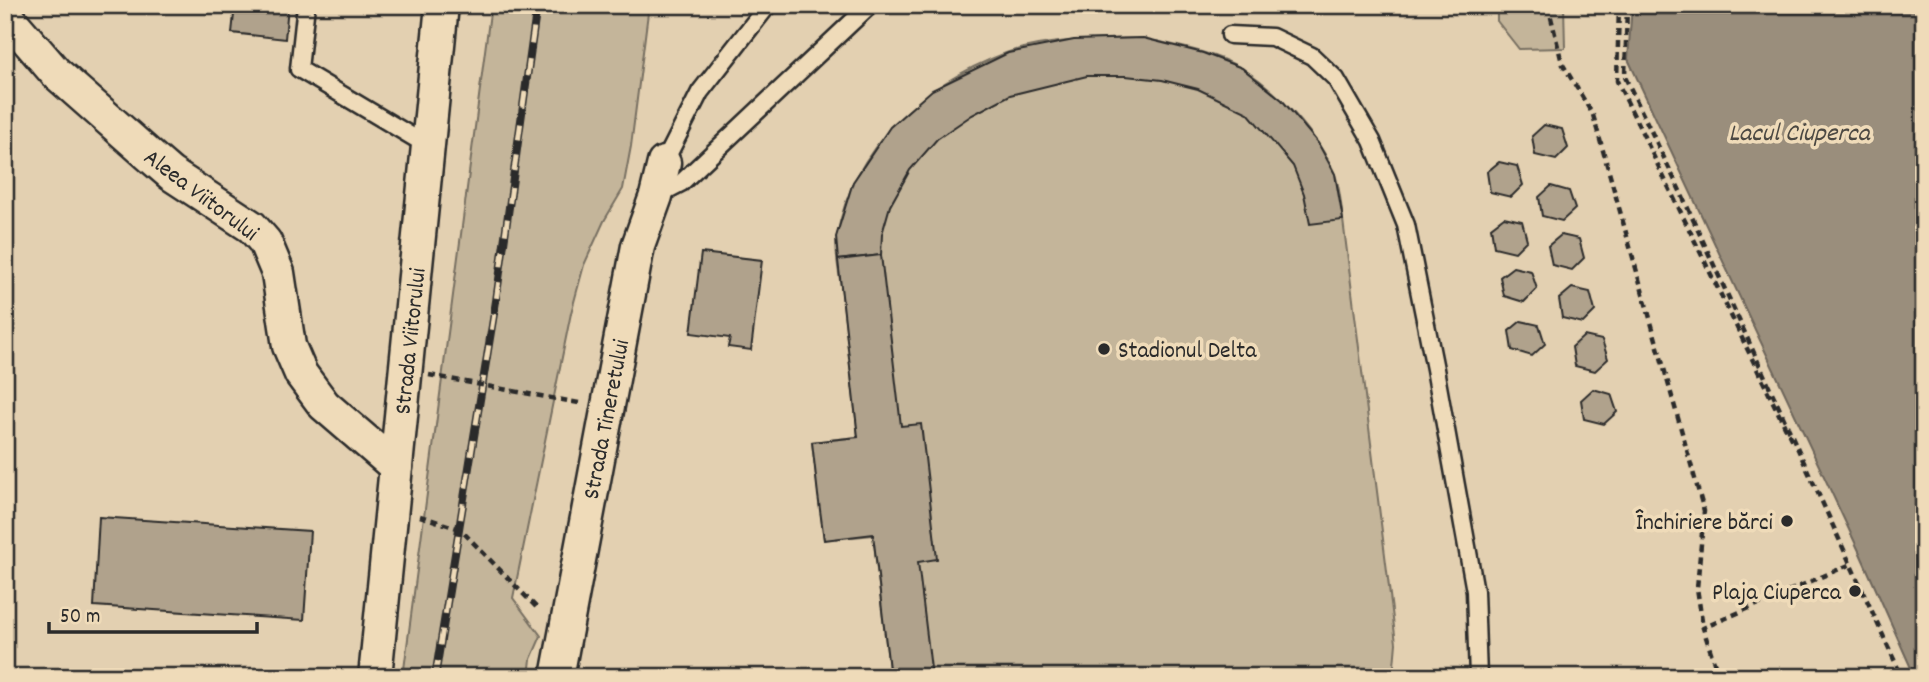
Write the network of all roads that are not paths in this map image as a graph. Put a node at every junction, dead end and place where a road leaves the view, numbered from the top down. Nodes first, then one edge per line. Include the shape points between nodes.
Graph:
1 (306, 5) edge
2 (442, 5) edge
3 (768, 5) edge
4 (870, 5) edge
5 (5, 14) edge
6 (1230, 35) dead end
7 (428, 146) junction
8 (664, 163) joint
9 (656, 196) junction
10 (396, 467) junction
11 (375, 677) edge
12 (556, 677) edge
13 (1478, 677) edge

1 - 7 lane via 299,69
2 - 7 street, Strada Viitorului
3 - 8 lane via 700,92
4 - 9 lane via 681,183
5 - 10 street, Aleea Viitorului via 55,72 149,155 252,227 265,242 278,273 289,346 300,374 324,405
6 - 13 lane via 1272,37 1312,56 1336,79 1372,141 1406,225 1475,591
7 - 10 street, Strada Viitorului
8 - 9 street, Strada Tineretului
9 - 12 street, Strada Tineretului via 638,246
10 - 11 street, Strada Viitorului

